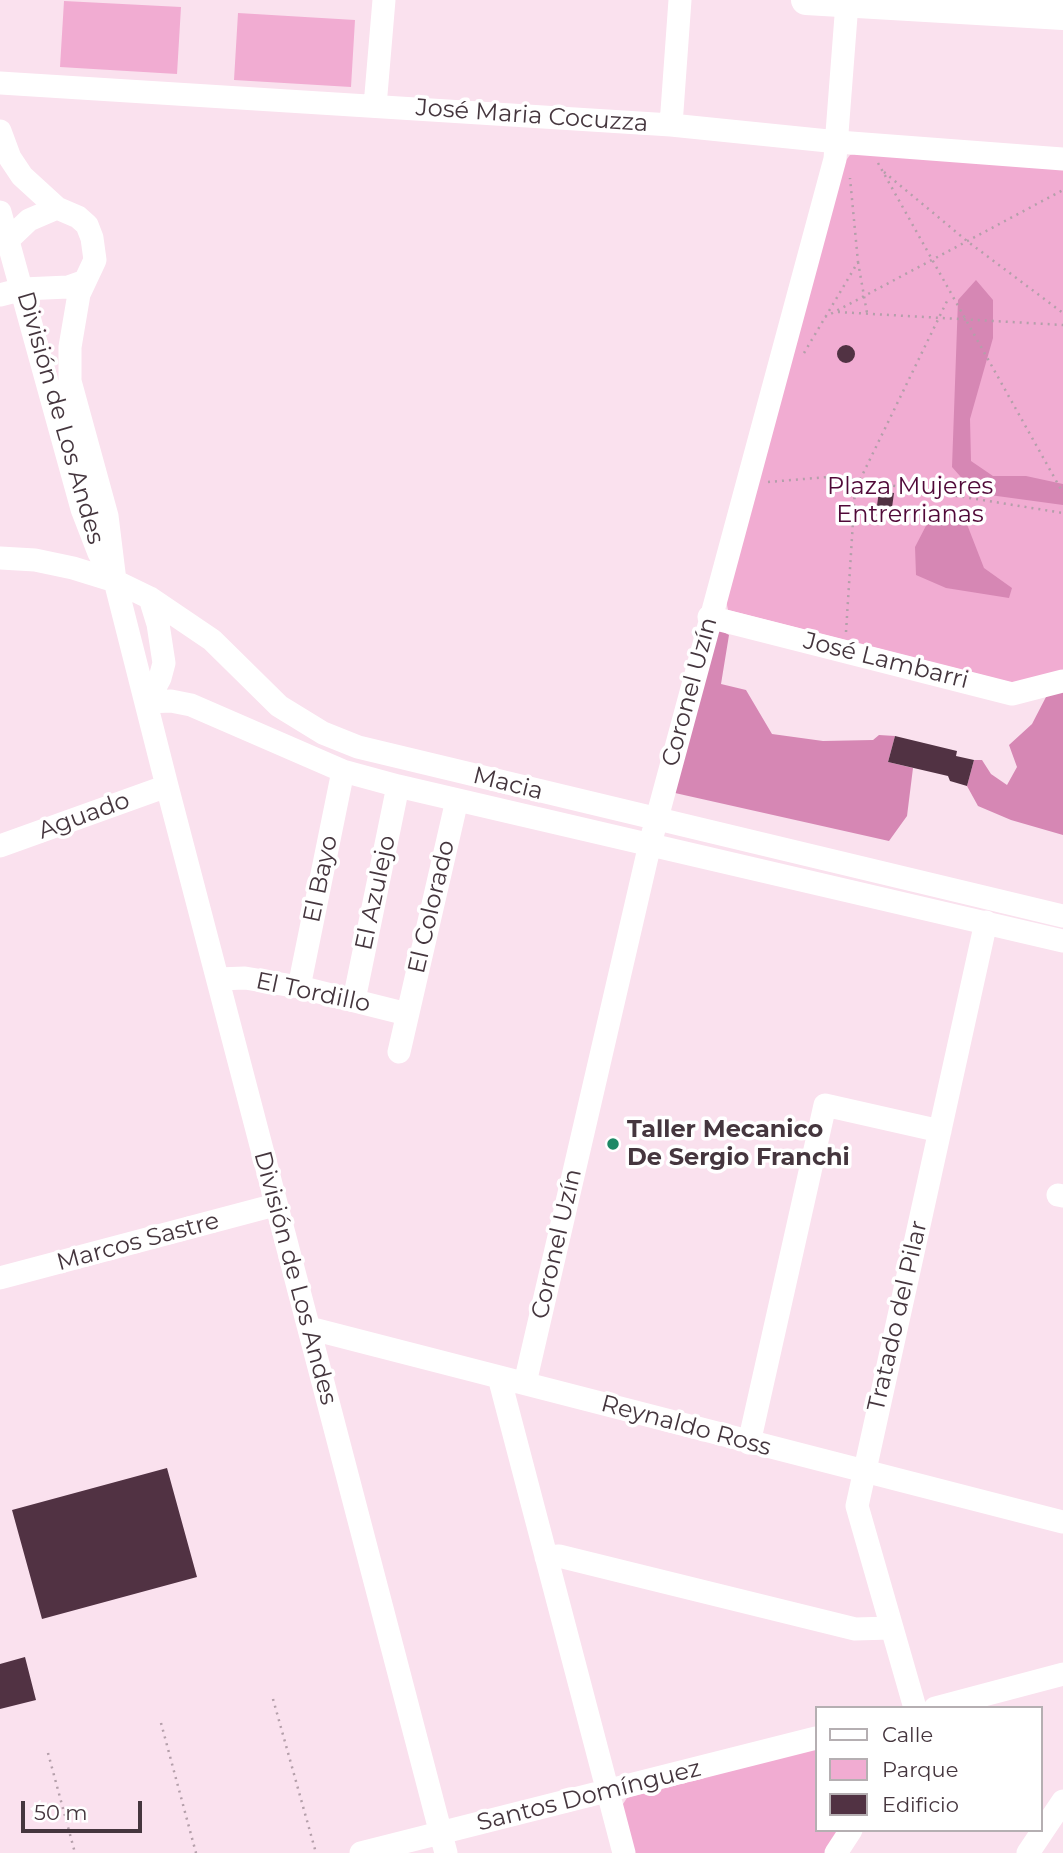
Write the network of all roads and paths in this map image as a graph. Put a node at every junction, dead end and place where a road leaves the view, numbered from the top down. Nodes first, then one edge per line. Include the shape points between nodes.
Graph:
1 (384, 0) edge
2 (680, 0) edge
3 (806, 0) edge
4 (847, 3) junction
5 (1063, 15) edge
6 (0, 83) edge
7 (375, 106) junction
8 (671, 125) junction
9 (0, 131) edge
10 (838, 142) junction
11 (1063, 159) edge
12 (876, 160) dead end
13 (849, 169) dead end
14 (881, 170) junction
15 (1063, 190) edge
16 (57, 208) junction
17 (0, 212) edge
18 (8, 240) junction
19 (967, 241) junction
20 (933, 260) junction
21 (858, 262) junction
22 (85, 281) junction
23 (23, 289) junction
24 (0, 295) edge
25 (864, 296) junction
26 (950, 296) junction
27 (834, 312) junction
28 (867, 313) junction
29 (1063, 313) edge
30 (825, 317) junction
31 (938, 318) junction
32 (964, 321) junction
33 (1063, 325) edge
34 (799, 361) dead end
35 (858, 480) junction
36 (767, 483) dead end
37 (854, 492) junction
38 (1063, 493) edge
39 (879, 495) dead end
40 (1063, 513) edge
41 (0, 558) edge
42 (115, 581) junction
43 (150, 598) junction
44 (709, 617) junction
45 (846, 636) dead end
46 (1063, 681) edge
47 (147, 702) junction
48 (343, 771) junction
49 (167, 786) junction
50 (398, 786) junction
51 (457, 800) junction
52 (656, 820) junction
53 (650, 844) junction
54 (0, 846) edge
55 (1063, 916) edge
56 (986, 922) junction
57 (1063, 941) edge
58 (219, 979) junction
59 (299, 987) junction
60 (354, 1000) junction
61 (407, 1014) junction
62 (399, 1052) dead end
63 (940, 1131) junction
64 (275, 1205) junction
65 (0, 1278) edge
66 (309, 1328) junction
67 (499, 1377) junction
68 (524, 1383) junction
69 (748, 1443) junction
70 (862, 1472) junction
71 (1063, 1522) edge
72 (545, 1558) junction
73 (891, 1628) junction
74 (1063, 1674) edge
75 (273, 1699) dead end
76 (914, 1706) edge
77 (943, 1706) edge
78 (161, 1723) dead end
79 (814, 1739) edge
80 (48, 1753) dead end
81 (608, 1791) junction
82 (1063, 1801) edge
83 (851, 1832) edge
84 (443, 1843) edge
85 (75, 1853) edge
86 (196, 1853) edge
87 (316, 1853) edge
88 (361, 1853) edge
89 (624, 1853) edge
90 (836, 1853) edge
91 (1028, 1853) edge

1 - 7 street
2 - 8 street
3 - 4 main road
4 - 5 main road
4 - 10 street, Coronel Uzín
6 - 7 street, José Maria Cocuzza
7 - 8 street, José Maria Cocuzza
8 - 10 street, José Maria Cocuzza
9 - 16 street, División de Los Andes via 22,176
10 - 11 street, José Maria Cocuzza
10 - 44 street, Coronel Uzín
12 - 14 path
13 - 21 path
14 - 19 path
14 - 20 path
15 - 19 path
16 - 18 street via 29,220
16 - 22 street, División de Los Andes via 78,217 92,238 95,260
17 - 18 street, División de Los Andes
18 - 23 street, División de Los Andes
19 - 20 path
19 - 29 path
20 - 25 path
20 - 26 path
21 - 25 path
21 - 30 path
22 - 23 street via 68,287
22 - 42 street, División de Los Andes via 70,347 70,381 107,516
23 - 24 street
23 - 42 street, División de Los Andes via 82,509
25 - 27 path
25 - 28 path
26 - 31 path
26 - 32 path
27 - 28 path
27 - 30 path
28 - 31 path
30 - 34 path
31 - 32 path
31 - 35 path
32 - 33 path
32 - 38 path
35 - 36 path via 828,477
35 - 37 path
35 - 40 path
37 - 39 path
37 - 45 path
41 - 42 street, Macia via 35,560
42 - 43 street, Macia
42 - 47 street, División de Los Andes
43 - 47 street via 164,663
43 - 52 street, Macia via 212,640 279,706 337,740
44 - 46 street, José Lambarri via 1013,694
44 - 52 street, Coronel Uzín
47 - 48 street, Macia via 191,705
47 - 49 street, División de Los Andes
48 - 50 street, Macia
48 - 59 street, El Bayo
49 - 54 street, Aguado
49 - 58 street, División de Los Andes
50 - 51 street, Macia
50 - 60 street, El Azulejo
51 - 53 street, Macia
51 - 61 street, El Colorado
52 - 53 street, Coronel Uzín
52 - 55 street, Macia
53 - 56 street, Macia
53 - 68 street, Coronel Uzín
56 - 57 street, Macia
56 - 63 street, Tratado del Pilar
58 - 59 street, El Tordillo via 245,978
58 - 64 street, División de Los Andes
59 - 60 street, El Tordillo
60 - 61 street, El Tordillo
61 - 62 street, El Colorado
63 - 69 street via 825,1105
63 - 70 street, Tratado del Pilar
64 - 65 street, Marcos Sastre
64 - 66 street, División de Los Andes
66 - 67 street, Reynaldo Ross
66 - 84 street, División de Los Andes
67 - 68 street, Reynaldo Ross
67 - 72 street
68 - 69 street, Reynaldo Ross
69 - 70 street, Reynaldo Ross
70 - 71 street, Reynaldo Ross
70 - 73 street, Tratado del Pilar via 859,1519
72 - 73 street via 559,1556 855,1629
72 - 81 street
73 - 76 street, Tratado del Pilar
74 - 77 street
75 - 87 path
78 - 86 path
79 - 81 street, Santos Domínguez
80 - 85 path
81 - 84 street, Santos Domínguez
81 - 89 street
82 - 91 street
83 - 90 street
84 - 88 street, Santos Domínguez

